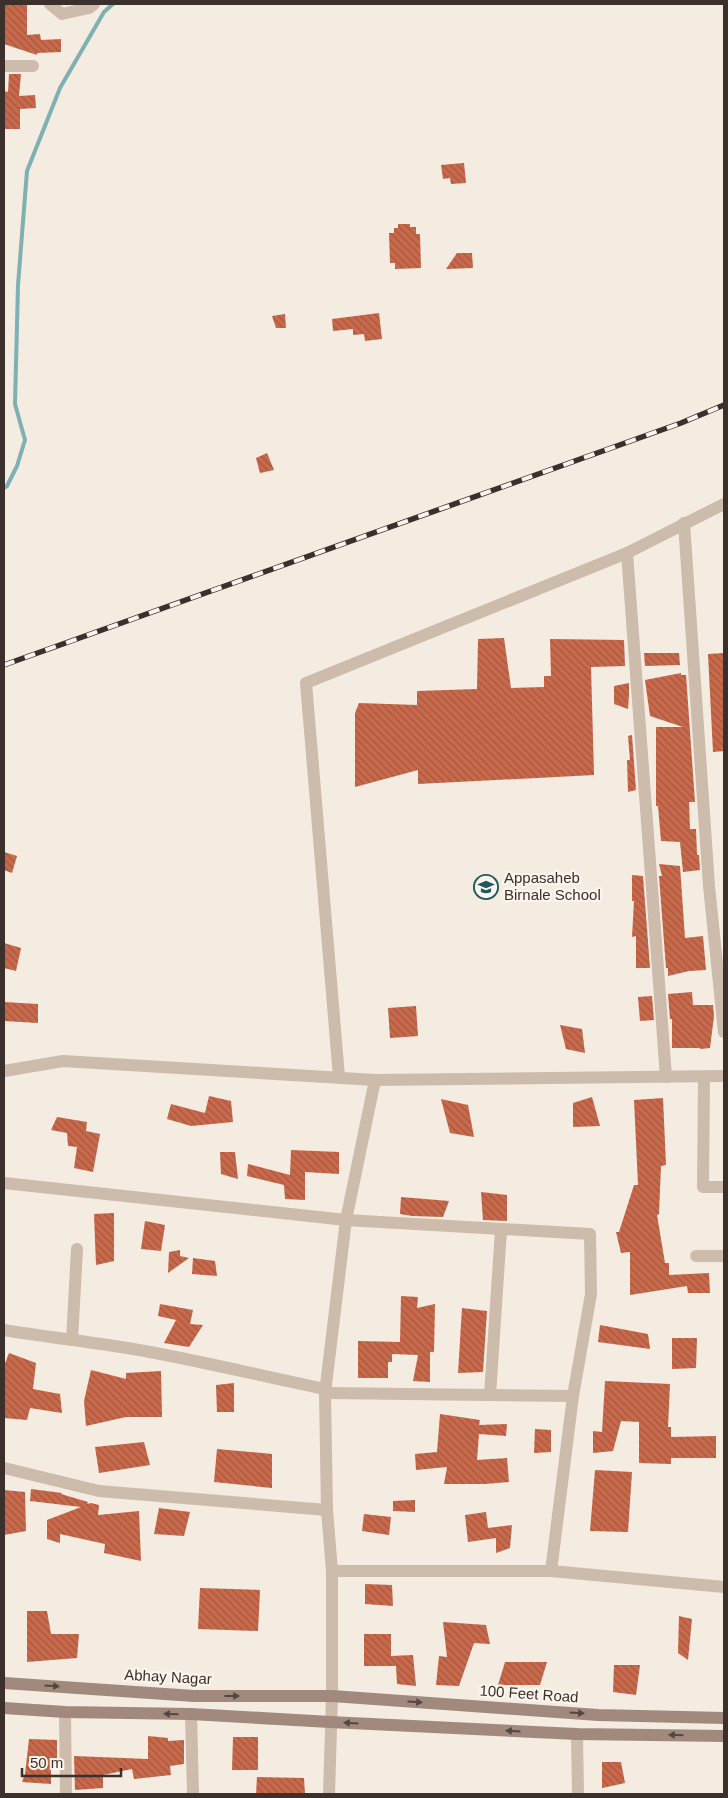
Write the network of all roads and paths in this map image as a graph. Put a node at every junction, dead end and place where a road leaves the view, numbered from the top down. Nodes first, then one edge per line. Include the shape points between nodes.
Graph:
1 (50, 4) edge
2 (91, 5) edge
3 (4, 66) edge
4 (33, 66) dead end
5 (724, 504) edge
6 (684, 523) junction
7 (628, 553) junction
8 (724, 1032) edge
9 (4, 1071) edge
10 (724, 1076) edge
11 (666, 1077) junction
12 (704, 1077) junction
13 (339, 1078) junction
14 (375, 1080) junction
15 (4, 1183) edge
16 (724, 1187) edge
17 (346, 1220) junction
18 (501, 1230) junction
19 (77, 1248) dead end
20 (696, 1256) dead end
21 (724, 1256) edge
22 (4, 1330) edge
23 (72, 1340) junction
24 (325, 1391) junction
25 (490, 1395) junction
26 (573, 1396) junction
27 (4, 1468) edge
28 (327, 1510) junction
29 (332, 1571) junction
30 (551, 1572) junction
31 (724, 1587) edge
32 (4, 1683) edge
33 (332, 1696) junction
34 (4, 1708) edge
35 (65, 1712) junction
36 (191, 1714) junction
37 (724, 1718) edge
38 (330, 1722) junction
39 (577, 1734) junction
40 (724, 1736) edge
41 (66, 1794) edge
42 (193, 1794) edge
43 (329, 1794) edge
44 (578, 1794) edge

1 - 2 street via 62,14
3 - 4 street
5 - 6 street
6 - 7 street
6 - 8 street via 708,886
7 - 11 street
7 - 13 street via 306,684
9 - 13 street via 63,1062
10 - 12 street
11 - 12 street
11 - 14 street
12 - 16 street via 703,1187
13 - 14 street
14 - 17 street
15 - 17 street
17 - 18 street
17 - 24 street
18 - 25 street
18 - 26 street via 590,1234 591,1294
19 - 23 street
20 - 21 street
22 - 23 street
23 - 24 street via 208,1363
24 - 25 street
24 - 28 street
25 - 26 street
26 - 30 street
27 - 28 street via 99,1491
28 - 29 street
29 - 30 street
29 - 33 street
30 - 31 street
32 -> 33 main road, Abhay Nagar via 194,1696
33 -> 37 main road, 100 Feet Road via 598,1715
33 - 38 street
34 - 35 main road
36 -> 35 main road
35 - 41 street
36 - 38 main road
36 - 42 street
39 -> 38 main road
38 - 43 street
40 -> 39 main road
39 - 44 street

